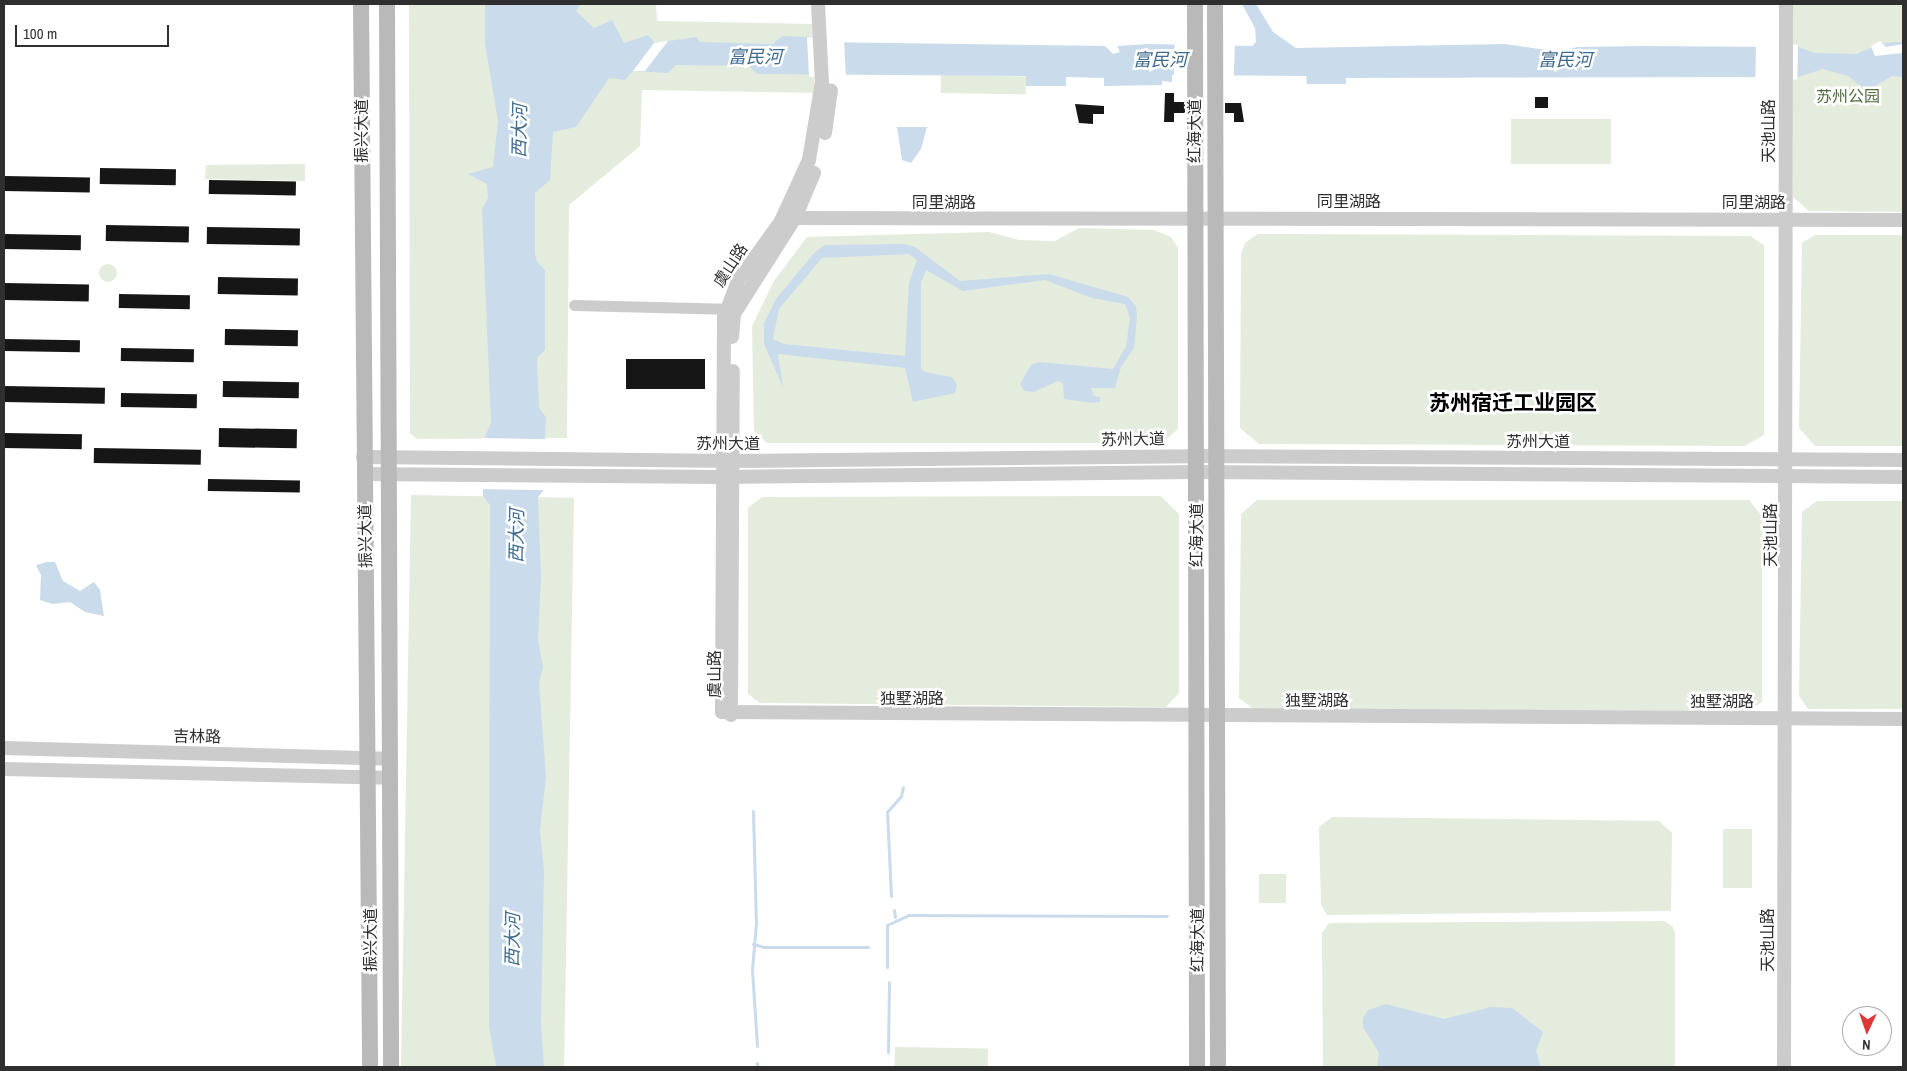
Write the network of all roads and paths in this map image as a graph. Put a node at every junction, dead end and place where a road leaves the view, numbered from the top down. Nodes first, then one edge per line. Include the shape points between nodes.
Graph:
1 (361, 4) edge
2 (387, 4) edge
3 (1778, 4) edge
4 (1786, 4) edge
5 (1195, 8) edge
6 (1216, 9) edge
7 (823, 10) edge
8 (1782, 21) junction
9 (827, 75) junction
10 (795, 218) junction
11 (1193, 218) junction
12 (1215, 218) junction
13 (1782, 220) junction
14 (1903, 220) edge
15 (574, 305) dead end
16 (731, 309) junction
17 (363, 457) junction
18 (389, 457) junction
19 (728, 460) junction
20 (1783, 460) junction
21 (1903, 460) edge
22 (1195, 464) junction
23 (1217, 464) junction
24 (364, 474) junction
25 (389, 474) junction
26 (728, 477) junction
27 (1783, 477) junction
28 (1903, 477) edge
29 (732, 715) joint
30 (1197, 717) junction
31 (1217, 717) junction
32 (1783, 719) junction
33 (1903, 719) edge
34 (4, 748) edge
35 (368, 758) junction
36 (389, 759) junction
37 (4, 769) edge
38 (369, 777) junction
39 (389, 778) junction
40 (370, 1067) edge
41 (391, 1067) edge
42 (1197, 1067) edge
43 (1218, 1067) edge
44 (1776, 1067) edge
45 (1784, 1067) edge

1 - 17 main road, 振兴大道
2 - 18 main road, 振兴大道
3 - 8 street
4 - 8 street
5 - 11 main road, 红海大道
6 - 12 main road, 红海大道
7 - 9 street, 虞山路
8 - 13 street, 天池山路
9 - 10 street, 虞山路 via 822,145
9 - 16 street, 虞山路 via 816,134 798,186 781,221 738,281
10 - 11 street, 同里湖路
10 - 16 street, 虞山路
11 - 12 street, 同里湖路
11 - 22 main road, 红海大道
12 - 13 street, 同里湖路
12 - 23 main road, 红海大道
13 - 14 street, 同里湖路
13 - 20 street, 天池山路
15 - 16 street
16 - 19 street, 虞山路
17 - 18 street, 苏州大道
17 - 24 main road, 振兴大道
18 - 19 street, 苏州大道
18 - 25 main road, 振兴大道
19 - 22 street, 苏州大道
19 - 26 street, 虞山路
20 - 21 street, 苏州大道
20 - 23 street, 苏州大道
20 - 27 street, 天池山路
22 - 23 street, 苏州大道
22 - 26 street, 苏州大道
22 - 30 main road, 红海大道
23 - 27 street, 苏州大道
23 - 31 main road, 红海大道
24 - 25 street, 苏州大道
24 - 35 main road, 振兴大道
25 - 26 street, 苏州大道
25 - 36 main road, 振兴大道
26 - 29 street, 虞山路
27 - 28 street, 苏州大道
27 - 32 street, 天池山路
29 - 30 street, 独墅湖路
30 - 31 street, 独墅湖路
30 - 42 main road, 红海大道
31 - 32 street, 独墅湖路
31 - 43 main road, 红海大道
32 - 33 street, 独墅湖路
32 - 44 street, 天池山路
32 - 45 street, 天池山路
34 - 35 street, 吉林路
35 - 36 street, 吉林路
35 - 38 main road, 振兴大道
36 - 39 main road, 振兴大道
37 - 38 street
38 - 39 street
38 - 40 main road, 振兴大道
39 - 41 main road, 振兴大道

